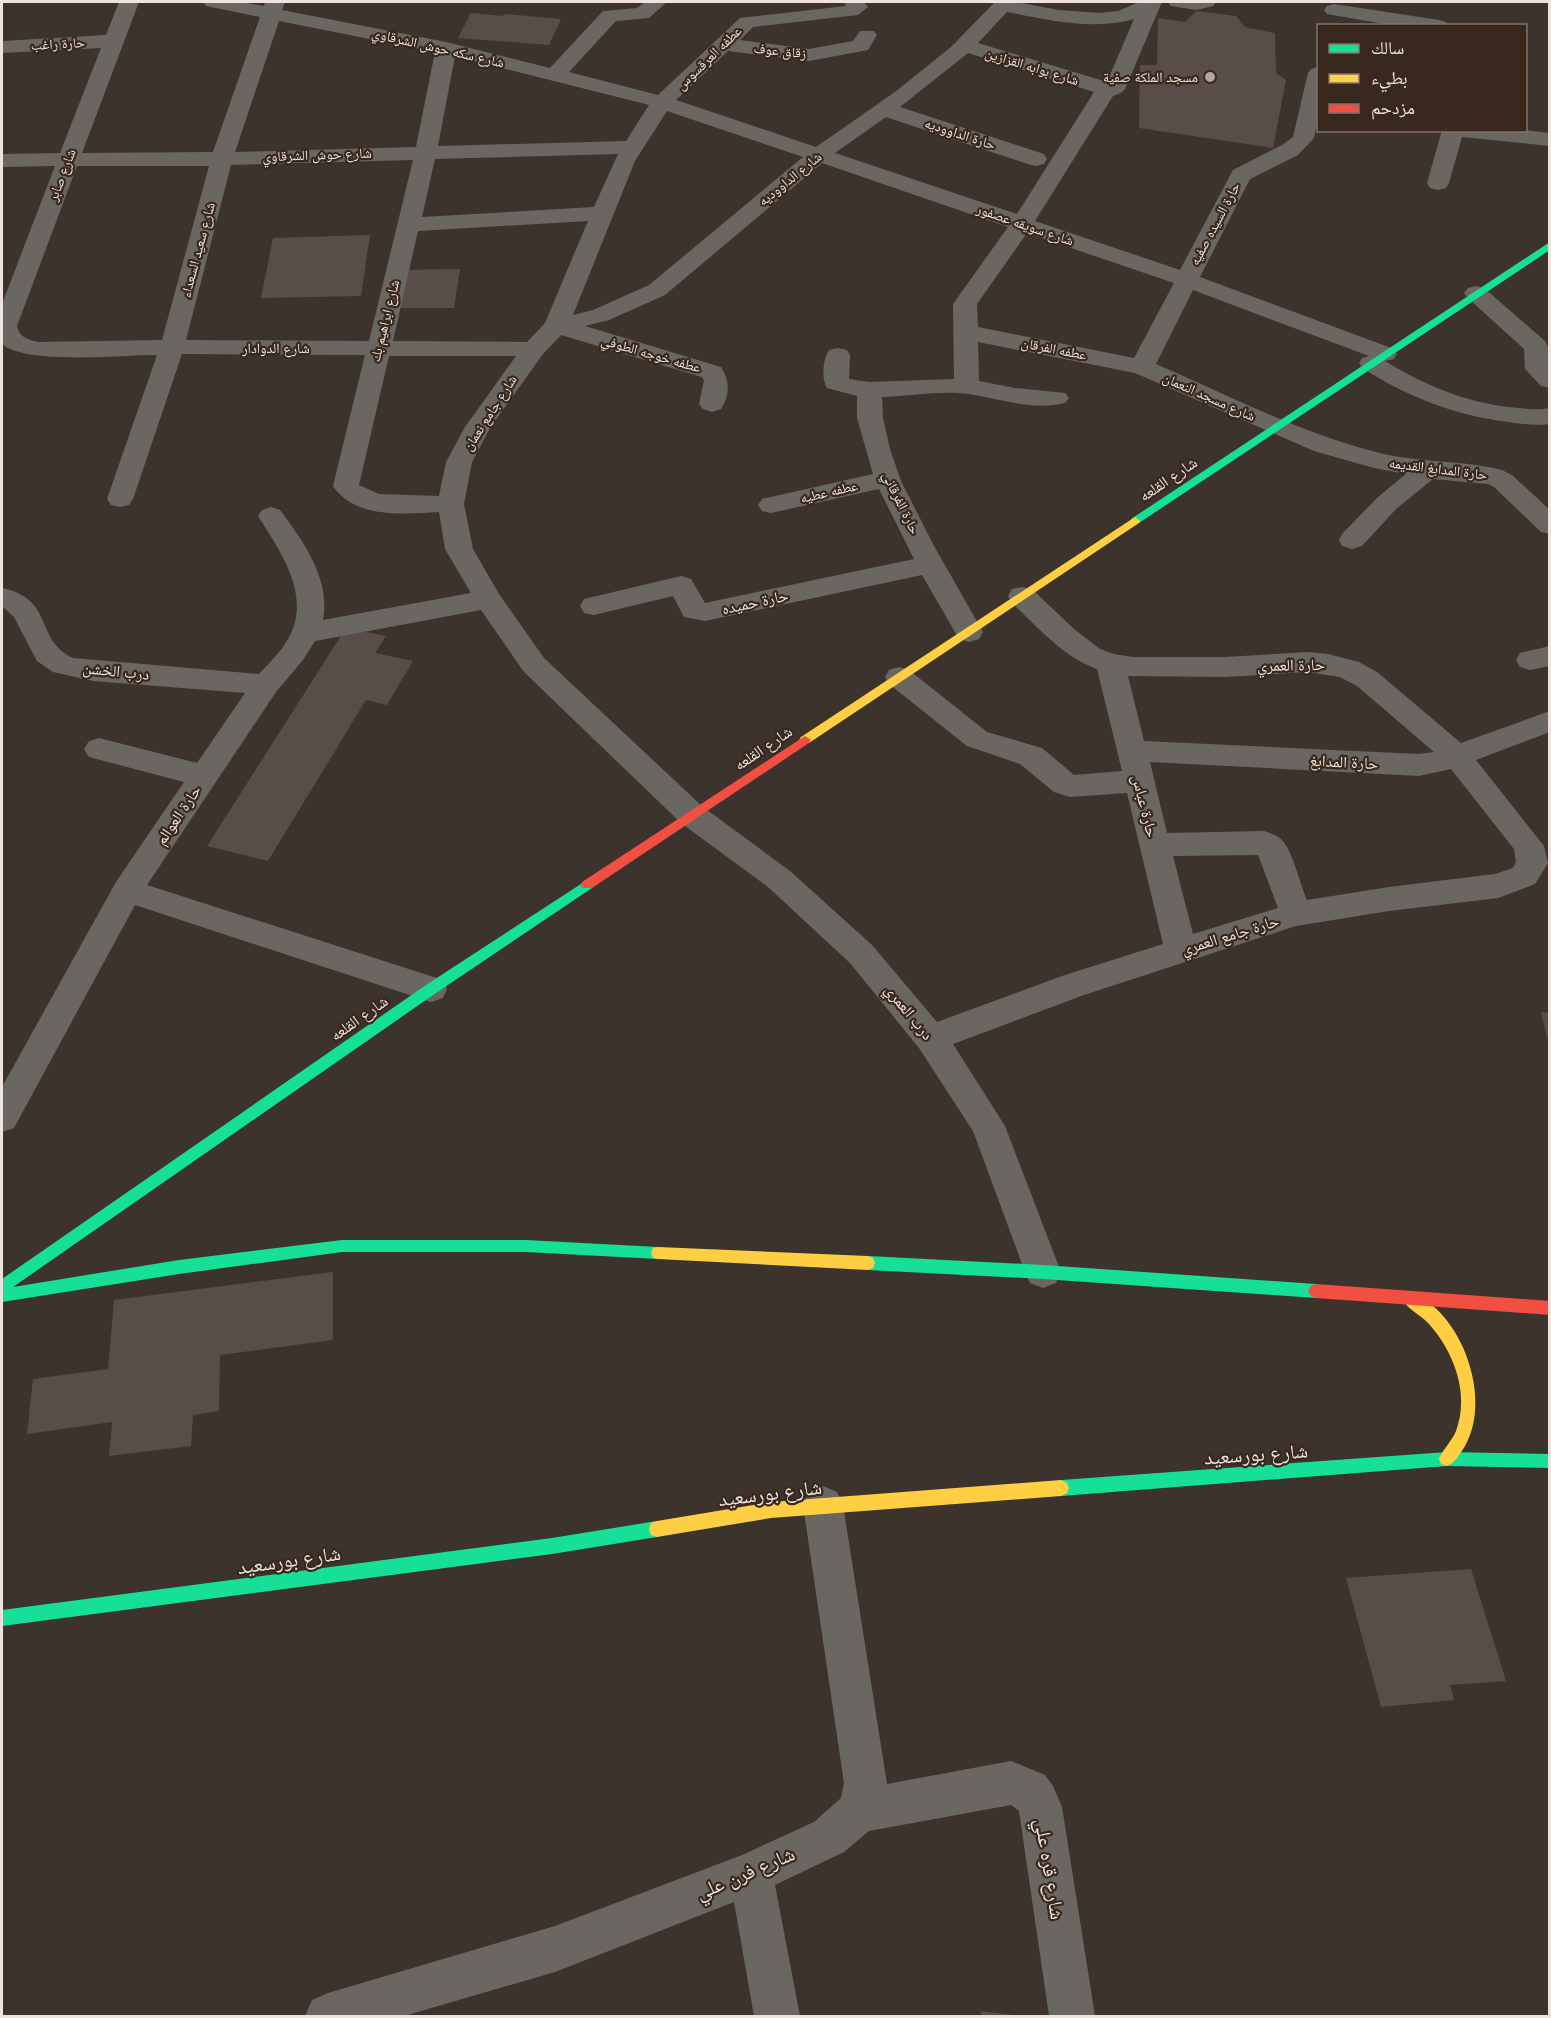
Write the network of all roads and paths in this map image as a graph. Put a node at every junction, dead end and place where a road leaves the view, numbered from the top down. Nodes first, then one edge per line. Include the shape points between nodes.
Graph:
1 (129, 2) edge
2 (213, 2) edge
3 (657, 2) edge
4 (854, 2) edge
5 (1178, 2) edge
6 (1206, 2) edge
7 (1315, 2) edge
8 (1005, 3) edge
9 (1151, 3) edge
10 (274, 7) edge
11 (1335, 11) edge
12 (1425, 24) edge
13 (867, 35) dead end
14 (114, 41) junction
15 (723, 44) junction
16 (964, 45) junction
17 (2, 47) edge
18 (446, 48) junction
19 (555, 75) junction
20 (1317, 81) edge
21 (1106, 90) junction
22 (662, 102) junction
23 (883, 109) junction
24 (1313, 114) edge
25 (1452, 132) edge
26 (1477, 132) edge
27 (1550, 140) edge
28 (633, 147) junction
29 (426, 151) junction
30 (819, 154) junction
31 (222, 159) junction
32 (1036, 159) dead end
33 (2, 160) edge
34 (68, 160) junction
35 (1438, 183) dead end
36 (603, 213) junction
37 (1022, 224) junction
38 (408, 225) junction
39 (1550, 245) edge
40 (1185, 279) junction
41 (1476, 293) junction
42 (556, 326) junction
43 (966, 332) junction
44 (18, 345) joint
45 (172, 347) junction
46 (378, 348) junction
47 (534, 349) junction
48 (838, 356) dead end
49 (1378, 359) junction
50 (1142, 367) junction
51 (1550, 381) edge
52 (968, 386) junction
53 (869, 390) junction
54 (1056, 399) dead end
55 (712, 404) dead end
56 (1550, 416) edge
57 (1277, 426) junction
58 (1427, 470) junction
59 (886, 479) junction
60 (120, 500) dead end
61 (451, 504) junction
62 (771, 505) dead end
63 (271, 516) dead end
64 (1550, 526) edge
65 (1352, 540) dead end
66 (932, 564) junction
67 (1022, 596) junction
68 (2, 597) edge
69 (488, 599) junction
70 (594, 606) dead end
71 (969, 632) junction
72 (305, 633) junction
73 (1110, 663) junction
74 (899, 677) junction
75 (266, 685) junction
76 (1550, 720) edge
77 (99, 748) dead end
78 (1132, 751) junction
79 (1455, 754) junction
80 (204, 776) junction
81 (1140, 781) junction
82 (692, 815) junction
83 (1155, 845) junction
84 (1541, 862) edge
85 (127, 891) junction
86 (1296, 914) junction
87 (1181, 950) junction
88 (431, 988) junction
89 (931, 1038) junction
90 (2, 1118) edge
91 (1043, 1272) junction
92 (2, 1287) edge
93 (2, 1296) edge
94 (1410, 1299) junction
95 (1550, 1308) edge
96 (1447, 1459) junction
97 (1550, 1461) edge
98 (822, 1505) junction
99 (2, 1618) edge
100 (859, 1811) junction
101 (752, 1873) junction
102 (328, 2016) edge
103 (777, 2016) edge
104 (1072, 2016) edge

1 - 14 street, شارع صابر
2 - 10 street, شارع سكه حوش الشرقاوي
3 - 19 street via 642,14 610,15
4 - 15 street, عطفه العرقسوس via 858,7 850,11 747,22
5 - 6 street
7 - 11 street
8 - 9 street via 1068,18 1092,19 1114,17
8 - 16 street, شارع الداووديه
9 - 21 street via 1114,89
10 - 18 street, شارع سكه حوش الشرقاوي
10 - 31 street, شارع سعيد السعداء
11 - 12 street
13 - 15 street, زقاق عوف via 861,46 815,55
14 - 17 street, حارة راغب
14 - 34 street, شارع صابر
15 - 22 street, عطفه العرقسوس
16 - 21 street, شارع بوابه القزازين
16 - 23 street, شارع الداووديه
18 - 19 street, شارع سكه حوش الشرقاوي
18 - 29 street, شارع ابراهيم بك
19 - 22 street, شارع سكه حوش الشرقاوي
20 - 24 street, حارة السيده صفيه
21 - 37 street
22 - 28 street, شارع جامع نعمان
22 - 30 street, شارع سويقه عصفور
23 - 30 street, شارع الداووديه
23 - 32 street, حارة الداووديه
24 - 40 street, حارة السيده صفيه via 1297,147 1253,165 1241,175
25 - 35 street
26 - 27 street
28 - 29 street, شارع حوش الشرقاوي
28 - 36 street, شارع جامع نعمان
29 - 31 street, شارع حوش الشرقاوي
29 - 38 street, شارع ابراهيم بك
30 - 37 street, شارع سويقه عصفور
30 - 42 street, شارع الداووديه via 657,290 601,315
31 - 34 street, شارع حوش الشرقاوي
31 - 45 street, شارع سعيد السعداء
33 - 34 street, شارع حوش الشرقاوي
34 - 44 street, شارع صابر via 5,326 7,336
36 - 38 street
36 - 42 street, شارع جامع نعمان
37 - 40 street, شارع سويقه عصفور
37 - 43 street via 965,304
38 - 46 street, شارع ابراهيم بك
39 - 41 main road, شارع القلعه
40 - 49 street, شارع سويقه عصفور
40 - 50 street, حارة السيده صفيه
41 - 49 main road, شارع القلعه
41 - 51 street via 1536,346 1535,367
42 - 47 street, شارع جامع نعمان
42 - 55 street, عطفه خوجه الطوفي via 712,372 716,380
43 - 50 street, عطفه الفرقان
43 - 52 street
44 - 45 street, شارع الدوادار via 38,349
45 - 46 street, شارع الدوادار
45 - 60 street, شارع سعيد السعداء
46 - 47 street, شارع الدوادار
46 - 61 street, شارع ابراهيم بك via 346,486 357,499 374,503
47 - 61 street, شارع جامع نعمان via 478,427 459,462
48 - 53 street via 836,383
49 - 56 street, شارع سويقه عصفور via 1403,385 1443,401 1487,412
49 - 57 main road, شارع القلعه
50 - 57 street, شارع مسجد النعمان
52 - 53 street
52 - 54 street via 1015,396
53 - 59 street, حارة الفرقاني via 867,408
57 - 58 street, حارة المدابغ القديمه via 1374,460
57 - 67 main road, شارع القلعه
58 - 64 street, حارة المدابغ القديمه via 1498,478
58 - 65 street via 1387,503
59 - 62 street, عطفه عطيه
59 - 66 street, حارة الفرقاني
61 - 69 street, شارع جامع نعمان via 459,549
63 - 72 street, حارة العوالم via 308,580 312,606
66 - 70 street, حارة حميده via 705,612 694,610 681,585
66 - 71 street, حارة الفرقاني
67 - 71 main road, شارع القلعه
67 - 73 street, حارة العمري via 1090,657
68 - 75 street, درب الخشن via 21,606 45,652 56,662 88,670
69 - 72 street
69 - 82 street, شارع جامع نعمان via 534,665
71 - 74 main road, شارع القلعه
72 - 75 street, حارة العوالم
73 - 78 street, حارة عباس
73 - 79 street, حارة العمري via 1225,668 1306,662 1349,669 1367,679
74 - 81 street via 977,739 1031,756 1065,784
74 - 82 main road, شارع القلعه
75 - 80 street, حارة العوالم
76 - 79 street, حارة المدابغ
77 - 80 street
78 - 79 street, حارة المدابغ via 1419,765
78 - 81 street, حارة عباس
79 - 84 street, حارة العمري
80 - 85 street, حارة العوالم
81 - 83 street, حارة عباس
82 - 88 main road, شارع القلعه
82 - 89 street, درب العمري via 779,879 861,954
83 - 86 street via 1264,843 1271,848
83 - 87 street, حارة عباس
84 - 86 street, حارة جامع العمري via 1524,876 1498,886
85 - 88 street
85 - 90 street, حارة العوالم
86 - 87 street, حارة جامع العمري
87 - 89 street, حارة جامع العمري
88 - 92 main road, شارع القلعه
89 - 91 street, درب العمري via 988,1126
91 - 93 main road via 526,1246 342,1246
91 - 94 main road
94 - 95 main road
94 - 96 main road via 1436,1320 1455,1347 1467,1377 1469,1406 1463,1434
96 - 97 main road, شارع بورسعيد
96 - 98 main road, شارع بورسعيد
98 - 99 main road, شارع بورسعيد via 552,1546
98 - 100 street via 866,1783
100 - 101 street, شارع فرن علي via 829,1837
100 - 104 street, شارع قره علي via 1011,1783 1035,1794
101 - 102 street, شارع فرن علي via 555,1949
101 - 103 street

